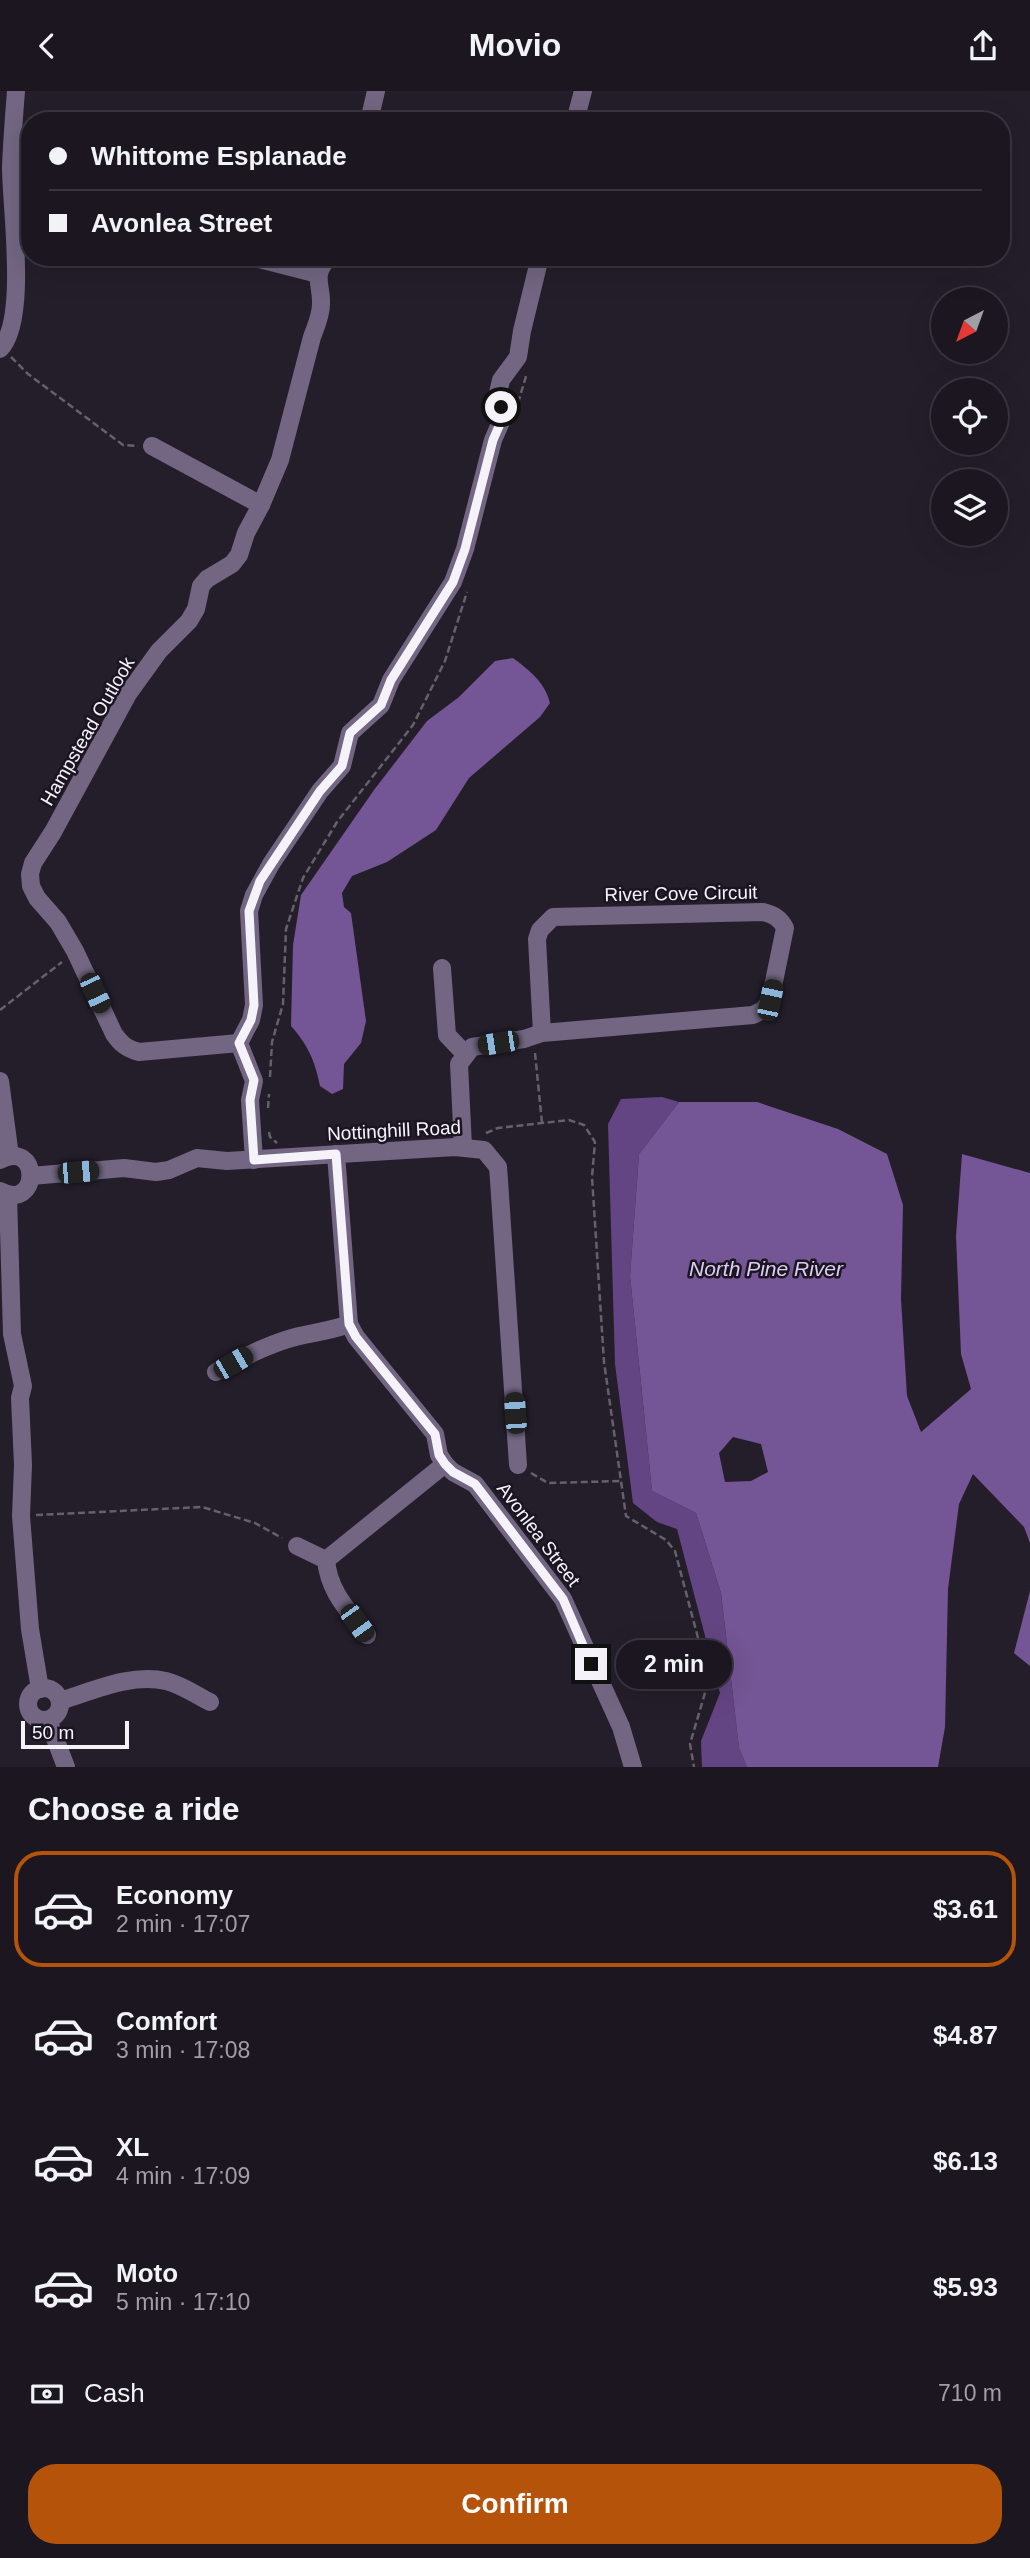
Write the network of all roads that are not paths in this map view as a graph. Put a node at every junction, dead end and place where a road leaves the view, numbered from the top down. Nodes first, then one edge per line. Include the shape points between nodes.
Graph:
1 (16, 91) edge
2 (376, 91) edge
3 (583, 91) edge
4 (371, 112) edge
5 (577, 112) edge
6 (286, 266) edge
7 (323, 266) edge
8 (538, 266) edge
9 (318, 274) junction
10 (1, 349) edge
11 (152, 446) road end
12 (261, 505) junction
13 (442, 968) dead end
14 (542, 1033) junction
15 (239, 1043) junction
16 (465, 1054) junction
17 (0, 1081) edge
18 (463, 1140) junction
19 (336, 1154) junction
20 (5, 1158) edge
21 (254, 1160) junction
22 (31, 1176) junction
23 (4, 1193) edge
24 (349, 1324) junction
25 (216, 1372) dead end
26 (445, 1464) junction
27 (518, 1465) road end
28 (298, 1546) road end
29 (326, 1560) junction
30 (366, 1635) dead end
31 (40, 1689) junction
32 (60, 1701) junction
33 (211, 1702) dead end
34 (48, 1720) junction
35 (66, 1767) edge
36 (633, 1767) edge

1 - 10 street via 11,169 14,317
2 - 4 street
3 - 5 street
6 - 9 street
7 - 9 street
8 - 15 street via 518,358 500,380 503,417 453,582 391,680 381,705 350,733 342,766 320,791 254,895 249,911 254,1005
9 - 12 street, Hampstead Outlook via 319,318 280,460
11 - 12 street
12 - 15 street, Hampstead Outlook via 239,555 201,586 189,621 159,651 128,694 30,874 37,898 58,922 114,1034 129,1049 139,1052
13 - 16 street via 447,1035
14 - 14 street, River Cove Circuit via 753,1015 770,1000 785,928 775,915 763,912 553,917 537,939
14 - 16 street, River Cove Circuit via 472,1047
15 - 21 street via 254,1080 250,1100
16 - 18 street via 460,1064
17 - 20 street
18 - 19 street, Nottinghill Road
18 - 27 street, Nottinghill Road via 484,1150 498,1167
19 - 21 street, Nottinghill Road
19 - 24 street
20 - 22 street via 16,1156 27,1164
21 - 22 street, Nottinghill Road via 197,1158 156,1173 124,1168
22 - 23 street via 26,1188 15,1195
23 - 31 street via 12,1334 23,1386 21,1516
24 - 25 street via 288,1339
24 - 26 street via 435,1434
26 - 29 street
26 - 36 street, Avonlea Street via 475,1484 563,1599 621,1727
28 - 29 street
29 - 30 street via 336,1594
31 - 32 street via 55,1692
31 - 34 street via 31,1695 29,1711 37,1719
32 - 33 street via 123,1681 149,1680 178,1685
32 - 34 street via 57,1715
34 - 35 street

